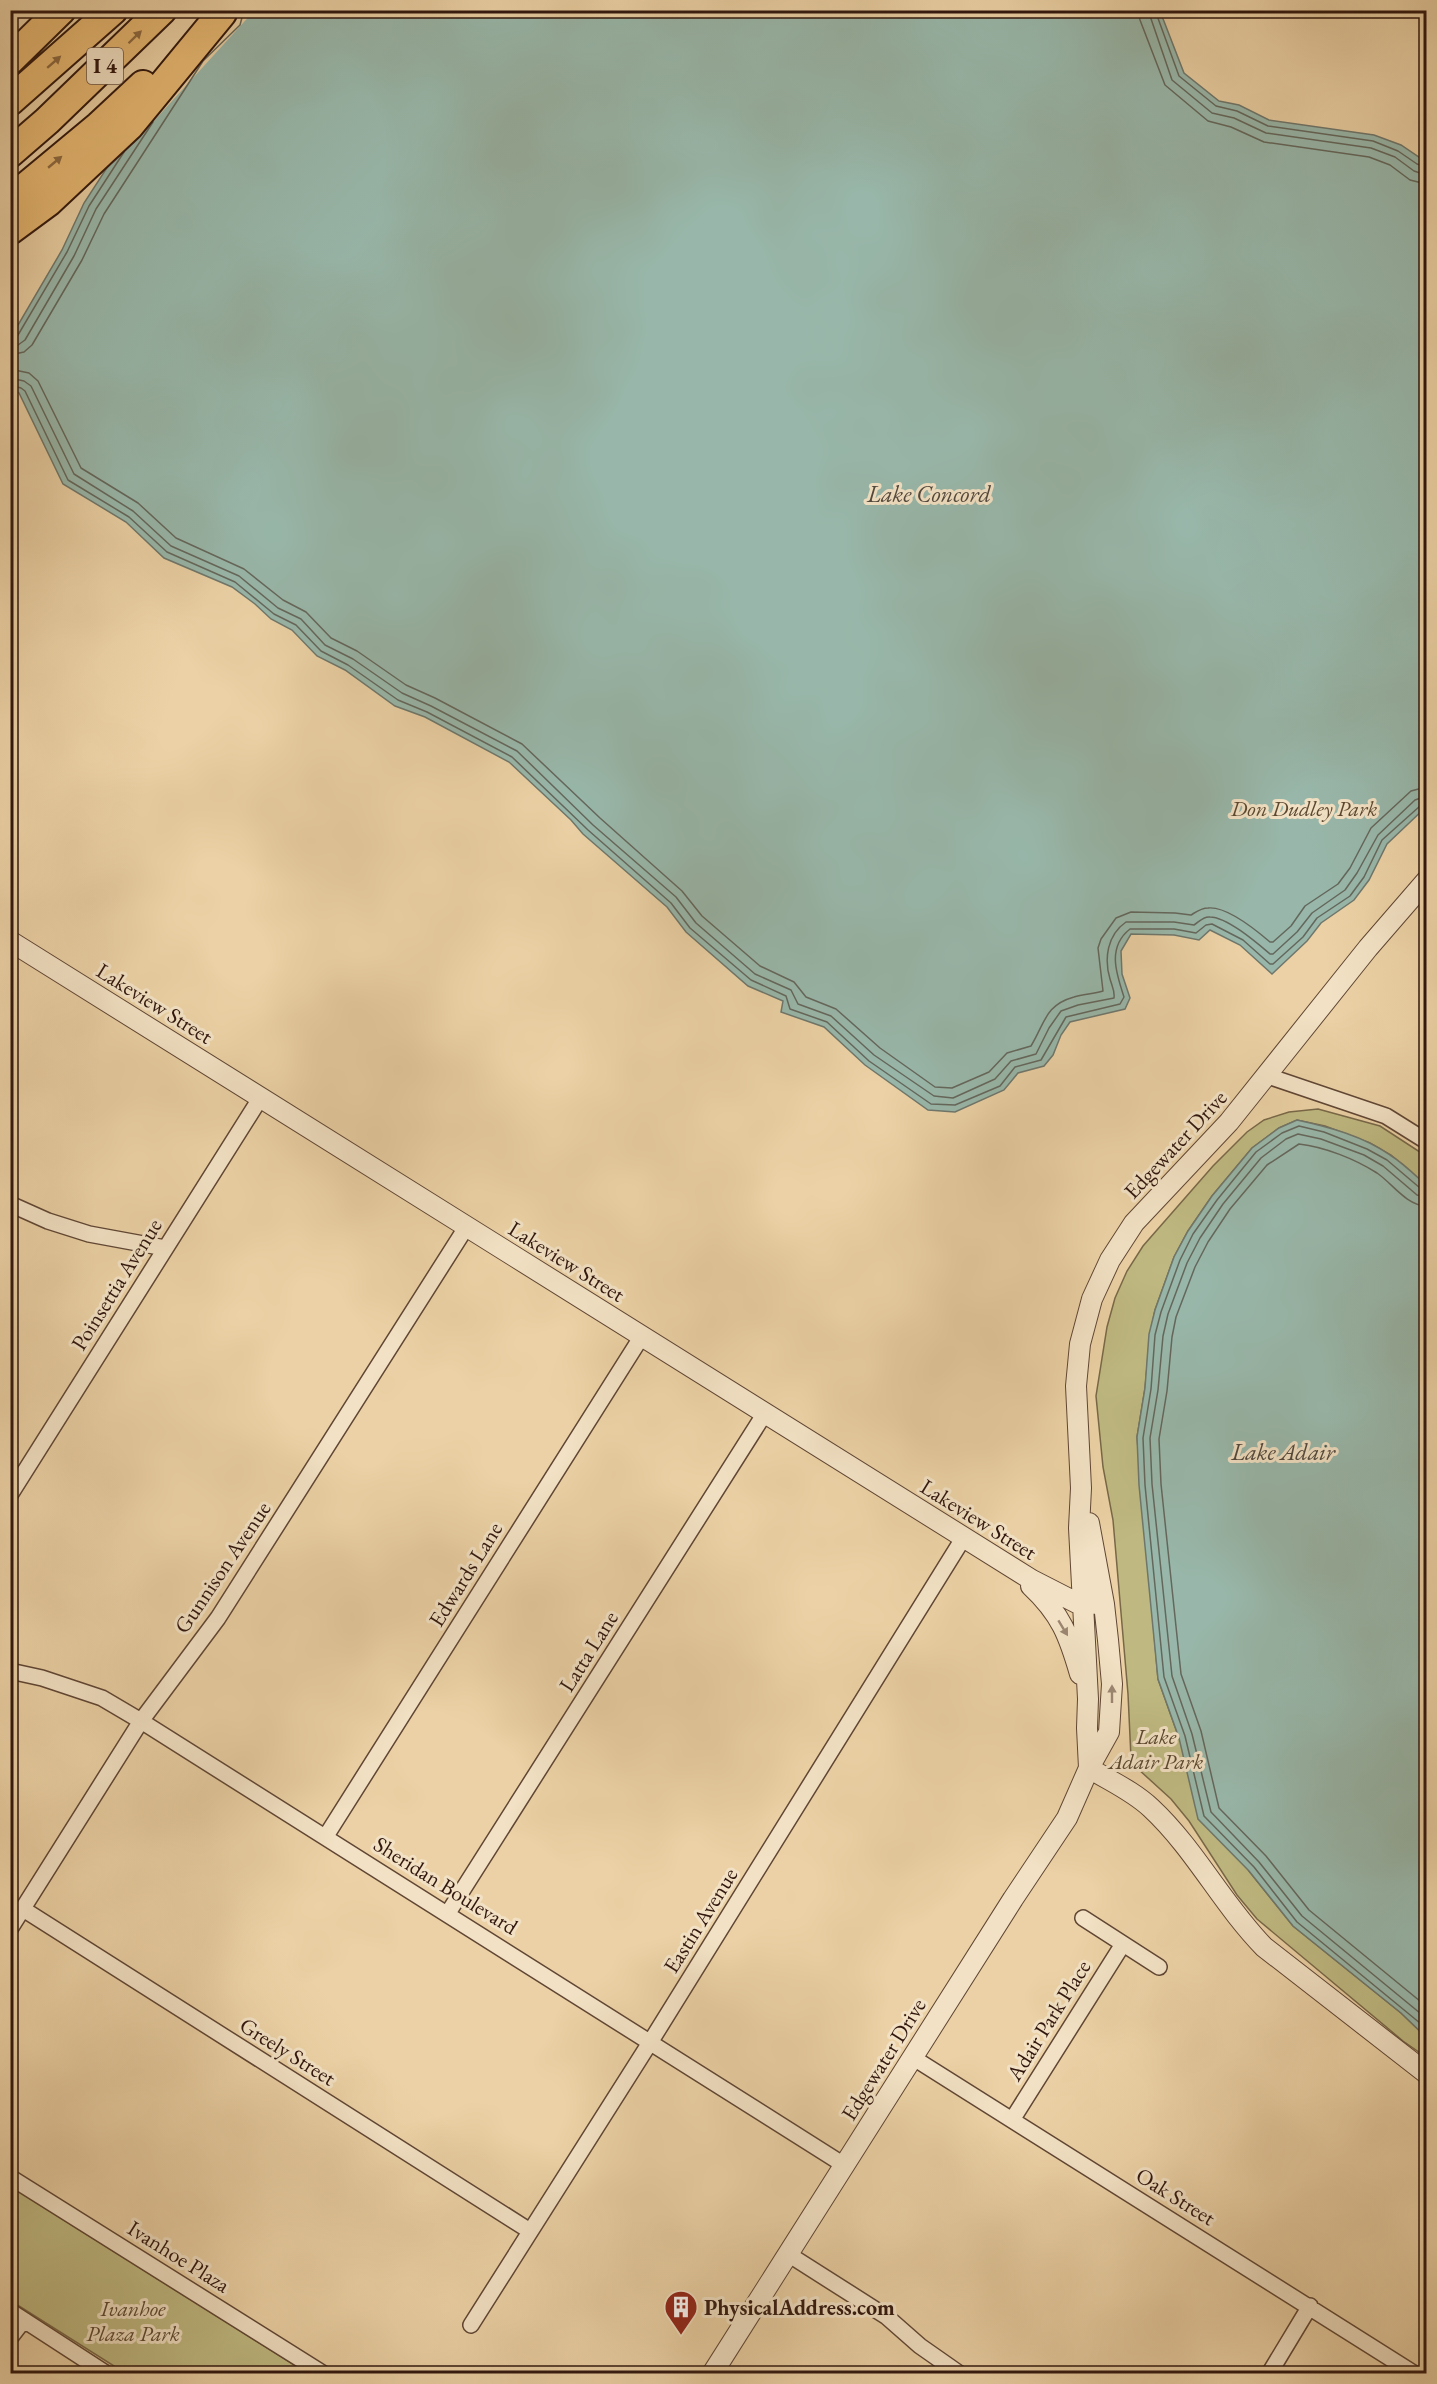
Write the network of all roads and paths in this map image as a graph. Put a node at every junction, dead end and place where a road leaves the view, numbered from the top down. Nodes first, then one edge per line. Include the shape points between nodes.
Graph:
1 (61, 10) edge
2 (113, 10) edge
3 (162, 10) edge
4 (223, 12) edge
5 (10, 60) edge
6 (10, 101) edge
7 (10, 153) edge
8 (10, 200) edge
9 (10, 230) edge
10 (1426, 881) edge
11 (10, 941) edge
12 (1268, 1076) junction
13 (261, 1097) junction
14 (1426, 1141) edge
15 (10, 1204) edge
16 (467, 1226) junction
17 (165, 1248) junction
18 (642, 1336) junction
19 (765, 1413) junction
20 (1081, 1488) junction
21 (10, 1495) edge
22 (964, 1537) junction
23 (1012, 1568) junction
24 (1084, 1603) junction
25 (1104, 1604) junction
26 (10, 1671) edge
27 (1089, 1703) junction
28 (141, 1721) junction
29 (1089, 1768) junction
30 (326, 1836) junction
31 (23, 1909) junction
32 (448, 1913) junction
33 (1083, 1918) dead end
34 (10, 1929) edge
35 (1123, 1944) junction
36 (1159, 1967) dead end
37 (651, 2041) junction
38 (912, 2057) junction
39 (1426, 2073) edge
40 (1012, 2120) junction
41 (844, 2165) junction
42 (10, 2177) edge
43 (530, 2231) junction
44 (788, 2254) junction
45 (1311, 2306) junction
46 (10, 2311) edge
47 (24, 2320) junction
48 (471, 2325) dead end
49 (10, 2338) edge
50 (107, 2373) edge
51 (324, 2373) edge
52 (712, 2373) edge
53 (960, 2373) edge
54 (1269, 2373) edge
55 (1415, 2373) edge

1 - 5 highway
6 -> 2 highway
7 -> 3 highway, I 4
8 -> 4 highway via 118,109
4 - 9 highway via 129,126 52,198
10 - 12 street, Edgewater Drive
11 - 13 street, Lakeview Street
12 - 14 street via 1386,1116
12 - 20 street, Edgewater Drive via 1134,1223 1099,1283 1084,1328 1077,1370
13 - 16 street, Lakeview Street
13 - 17 street, Poinsettia Avenue
15 - 17 street via 89,1234
16 - 18 street, Lakeview Street
16 - 28 street, Gunnison Avenue via 218,1618
17 - 21 street, Poinsettia Avenue
18 - 19 street, Lakeview Street
18 - 30 street, Edwards Lane
19 - 22 street, Lakeview Street
19 - 32 street, Latta Lane
20 - 24 street, Edgewater Drive via 1079,1528
20 - 25 street, Edgewater Drive
22 - 23 street, Lakeview Street
22 - 37 street, Eastin Avenue
23 - 24 street, Lakeview Street via 1068,1599
23 -> 27 street via 1047,1601 1070,1638
24 - 25 street, Lakeview Street
24 - 27 street, Edgewater Drive
29 -> 25 street, Edgewater Drive via 1109,1732 1111,1712
26 - 28 street, Sheridan Boulevard via 102,1698
27 - 29 street, Edgewater Drive
28 - 30 street, Sheridan Boulevard
28 - 31 street, Gunnison Avenue
29 - 38 street, Edgewater Drive via 1067,1818
29 - 39 street via 1133,1793 1156,1813 1181,1839 1242,1925 1264,1947
30 - 32 street, Sheridan Boulevard
31 - 34 street, Gunnison Avenue
31 - 43 street, Greely Street
32 - 37 street, Sheridan Boulevard
33 - 35 street
35 - 36 street
35 - 40 street, Adair Park Place
37 - 41 street, Sheridan Boulevard
37 - 43 street, Eastin Avenue
38 - 40 street, Oak Street
38 - 41 street, Edgewater Drive
40 - 45 street, Oak Street
41 - 44 street, Edgewater Drive
42 - 51 street, Ivanhoe Plaza
43 - 48 street, Eastin Avenue
44 - 52 street, Edgewater Drive
44 - 53 street via 887,2317 926,2351
45 - 54 street
45 - 55 street, Oak Street
46 - 47 street
47 - 49 street
47 - 50 street

